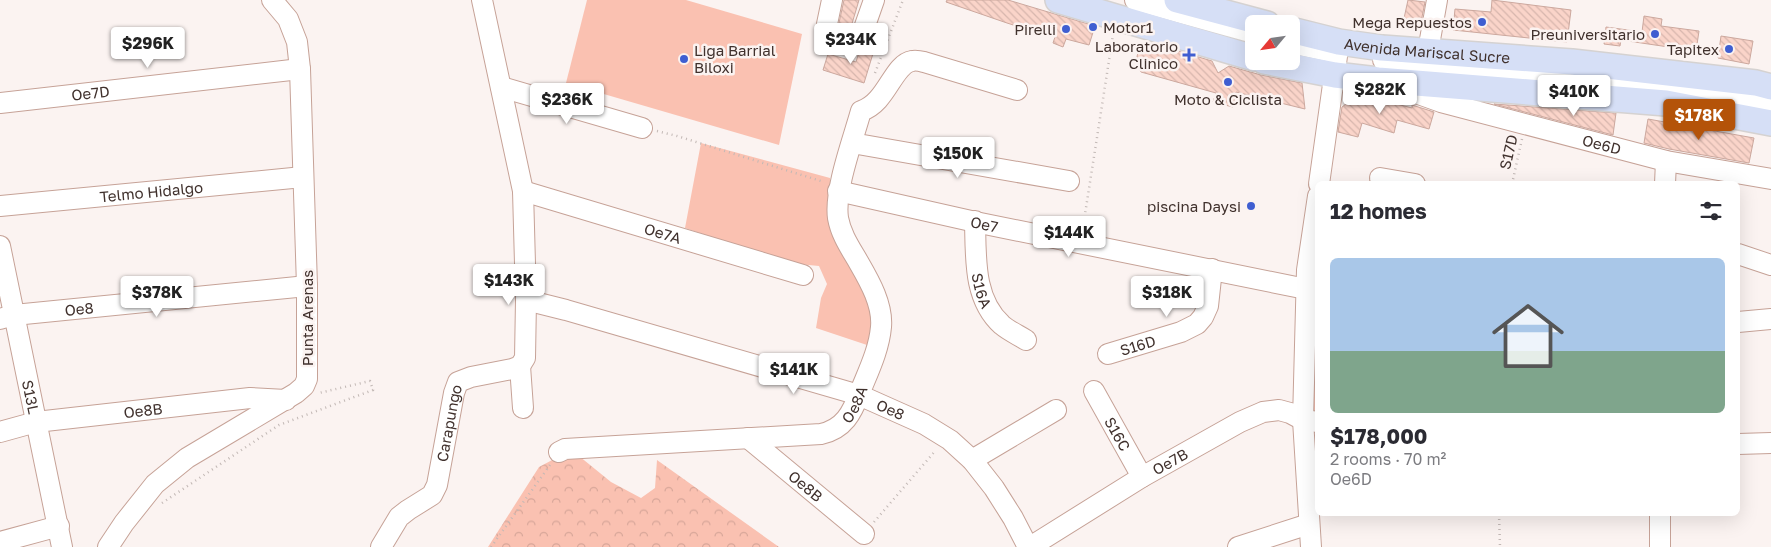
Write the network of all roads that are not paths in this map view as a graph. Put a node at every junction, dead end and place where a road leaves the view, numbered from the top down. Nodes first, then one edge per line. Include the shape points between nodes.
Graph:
1 (272, 0) edge
2 (482, 0) edge
3 (832, 0) edge
4 (874, 0) edge
5 (1058, 0) edge
6 (1090, 0) edge
7 (1135, 0) edge
8 (1180, 0) edge
9 (1437, 0) edge
10 (1245, 18) edge
11 (1245, 31) edge
12 (1300, 35) edge
13 (1245, 44) edge
14 (1300, 46) edge
15 (1428, 51) junction
16 (1245, 55) edge
17 (1300, 56) edge
18 (1337, 58) junction
19 (1300, 60) edge
20 (300, 69) junction
21 (1378, 80) junction
22 (1771, 86) edge
23 (501, 88) junction
24 (1018, 90) dead end
25 (1771, 101) edge
26 (0, 103) edge
27 (1771, 114) edge
28 (1771, 123) edge
29 (642, 128) road end
30 (852, 143) junction
31 (1666, 160) junction
32 (303, 177) junction
33 (1380, 178) dead end
34 (1771, 179) edge
35 (1069, 181) dead end
36 (1319, 181) edge
37 (1398, 181) edge
38 (1665, 181) edge
39 (839, 189) junction
40 (523, 190) junction
41 (0, 206) edge
42 (975, 222) junction
43 (1315, 237) edge
44 (0, 246) edge
45 (1740, 255) edge
46 (1313, 265) edge
47 (1771, 265) edge
48 (1212, 269) junction
49 (803, 275) dead end
50 (307, 286) junction
51 (1306, 289) junction
52 (526, 300) junction
53 (7, 316) edge
54 (1771, 319) edge
55 (1740, 322) edge
56 (1311, 325) edge
57 (1026, 340) dead end
58 (1108, 354) dead end
59 (520, 366) junction
60 (1094, 391) dead end
61 (859, 395) junction
62 (286, 400) junction
63 (522, 408) dead end
64 (1056, 410) dead end
65 (1310, 421) edge
66 (36, 422) junction
67 (0, 432) edge
68 (748, 438) junction
69 (1771, 443) edge
70 (1740, 444) edge
71 (559, 452) road end
72 (972, 460) junction
73 (1142, 477) junction
74 (1660, 516) edge
75 (1309, 524) junction
76 (58, 526) junction
77 (864, 534) road end
78 (0, 542) edge
79 (62, 547) edge
80 (108, 547) edge
81 (381, 547) edge
82 (1029, 547) edge
83 (1238, 547) edge
84 (1311, 547) edge
85 (1660, 547) edge

1 - 20 street, Punta Arenas via 288,19 297,42
2 - 23 street
3 - 4 street via 828,34 851,43 861,37
5 - 16 main road
6 - 13 street
7 - 11 street
8 - 10 main road
9 - 15 street
12 - 18 main road, Avenida Mariscal Sucre
14 - 18 street
15 - 18 main road, Avenida Mariscal Sucre
15 - 22 main road, Avenida Mariscal Sucre via 1572,62
17 - 18 street
18 - 19 main road, Avenida Mariscal Sucre
18 - 21 main road, Avenida Mariscal Sucre
18 - 25 street via 1674,85
18 - 27 street via 1394,70 1717,102
18 - 36 street
20 - 26 street, Oe7D
20 - 32 street, Punta Arenas
21 - 28 main road, Avenida Mariscal Sucre via 1666,103
21 - 31 street, Oe6D via 1441,102
23 - 29 street
23 - 40 street
24 - 30 street, Oe8A via 912,61 901,68 876,103 861,111
30 - 35 street
30 - 39 street, Oe8A
31 - 34 street, Oe6D
31 - 38 street
32 - 41 street, Telmo Hidalgo
32 - 50 street, Punta Arenas
33 - 37 street
39 - 42 street, Oe7
39 - 61 street, Oe8A via 838,218 842,232 871,285 882,325
40 - 49 street, Oe7A
40 - 52 street
42 - 48 street, Oe7
42 - 57 street, S16A via 982,295 1002,325
43 - 46 street
44 - 53 street, S13L
45 - 47 street
46 - 51 street
48 - 51 street, Oe7
48 - 58 street, S16D via 1208,306 1197,324
50 - 53 street, Oe8
50 - 62 street, Punta Arenas via 307,379 304,386
51 - 56 street
52 - 59 street via 525,358
52 - 61 street, Oe8
53 - 66 street, S13L
54 - 55 street
56 - 65 street
59 - 63 street
59 - 81 street, Carapungo via 458,382 432,496 399,517
60 - 73 street, S16C
61 - 68 street, Oe8A via 840,427 827,432
61 - 72 street, Oe8 via 924,424 947,438
62 - 66 street, Oe8B via 250,398
62 - 80 street, Punta Arenas via 188,458 155,484
64 - 72 street
65 - 73 street, Oe7B via 1279,410 1264,412
65 - 75 street
66 - 67 street, Oe8B
66 - 76 street, S13L
68 - 71 street, Oe8A via 565,448
68 - 77 street, Oe8B
69 - 70 street
72 - 82 street, Oe8 via 994,488
73 - 82 street, Oe7B
74 - 85 street
75 - 83 street
75 - 84 street
76 - 78 street
76 - 79 street, S13L

